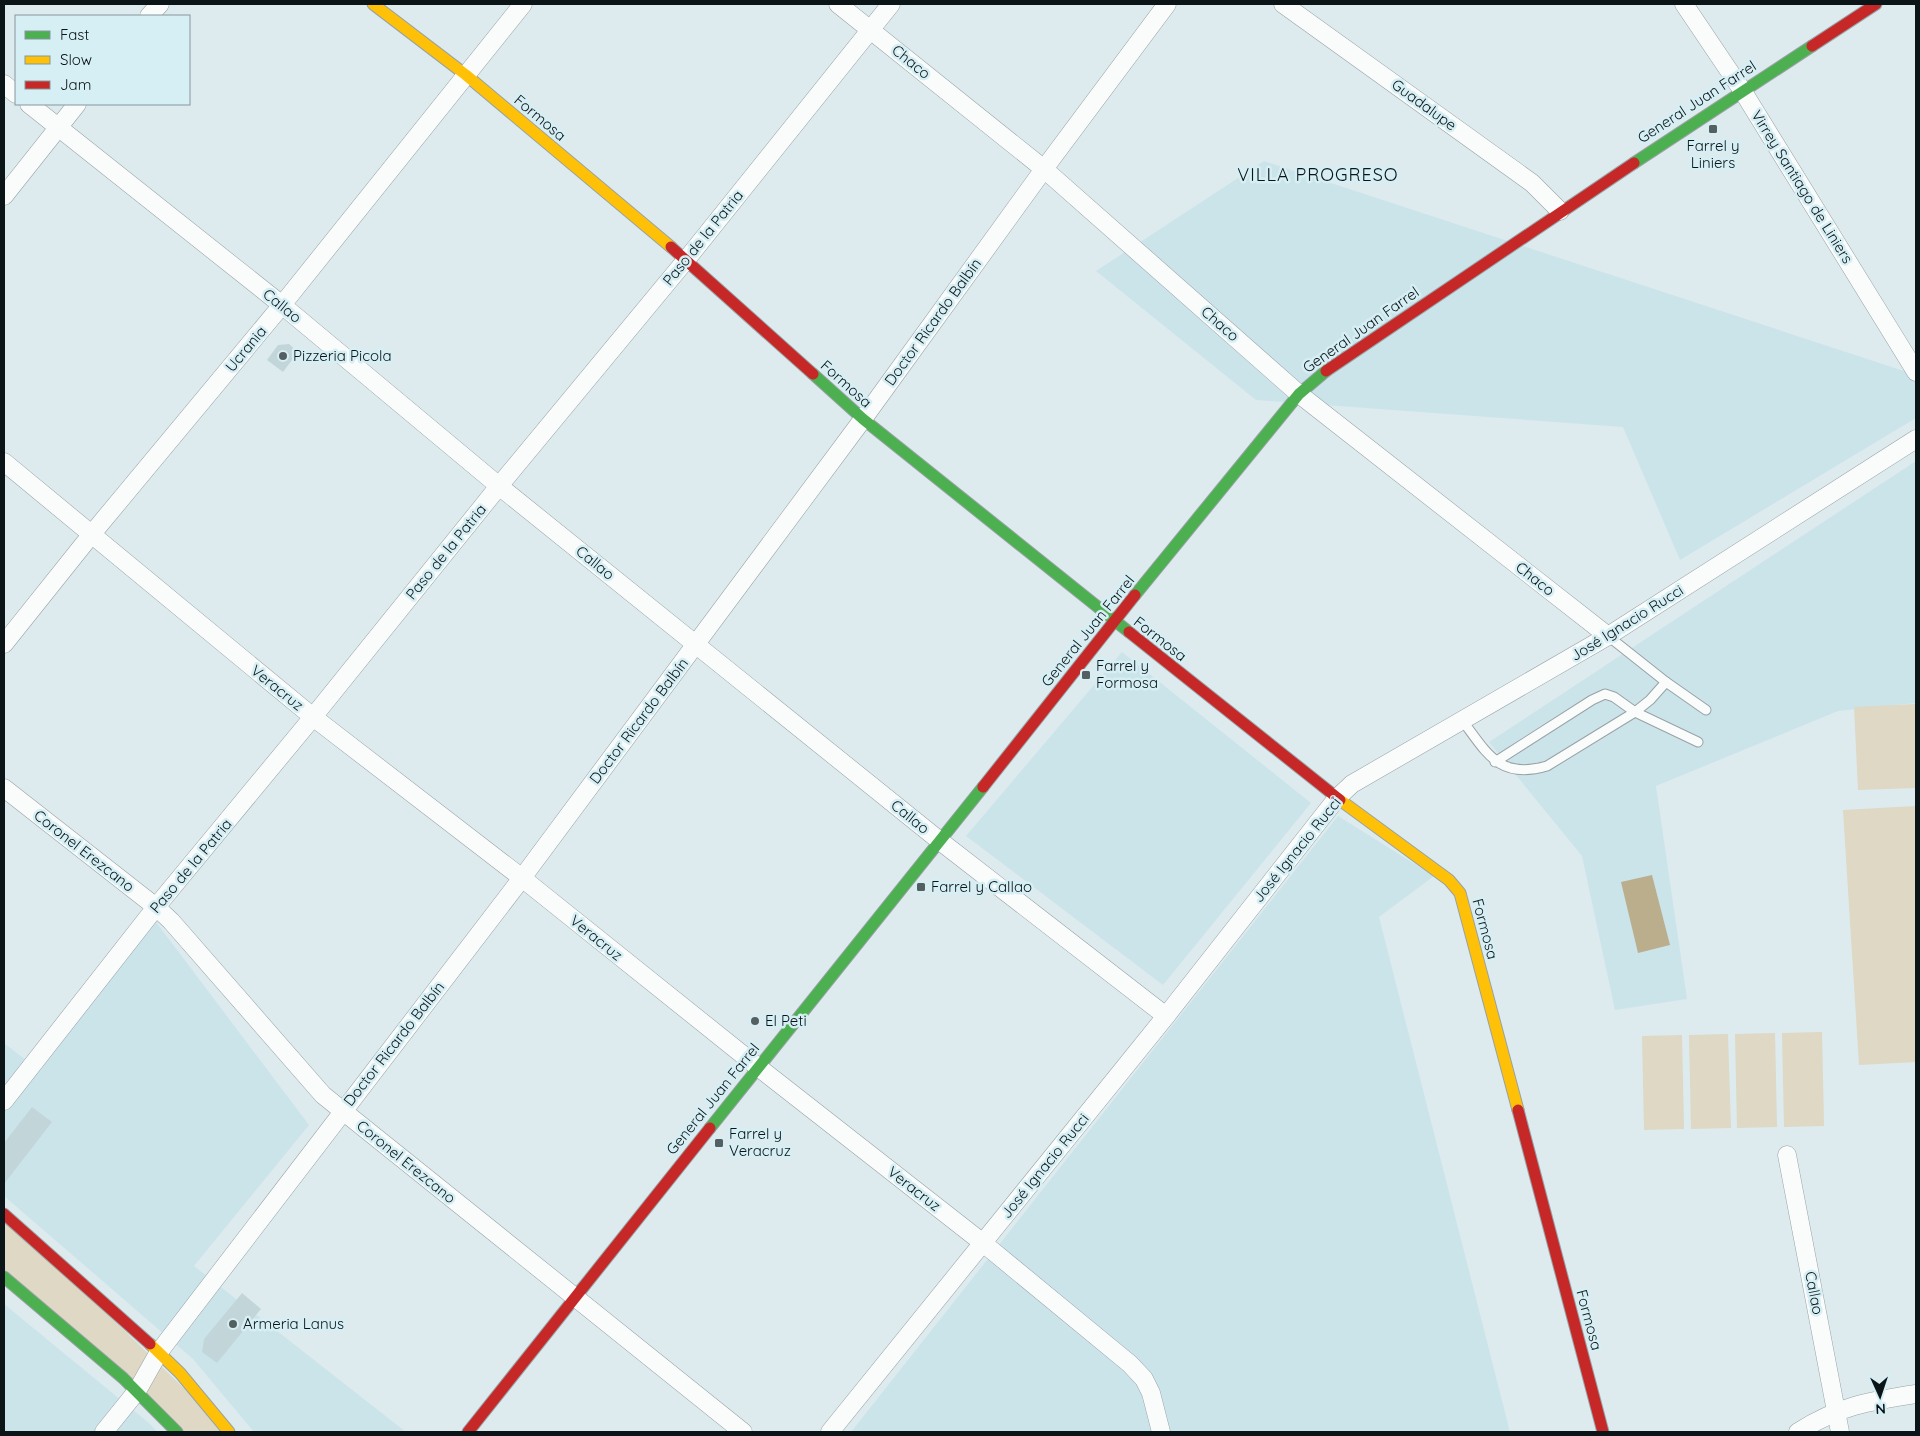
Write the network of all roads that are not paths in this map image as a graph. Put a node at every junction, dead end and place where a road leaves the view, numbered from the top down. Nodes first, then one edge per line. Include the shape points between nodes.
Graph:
1 (160, 4) edge
2 (373, 4) edge
3 (523, 4) edge
4 (838, 4) edge
5 (891, 4) edge
6 (1167, 4) edge
7 (1283, 4) edge
8 (1684, 4) edge
9 (1876, 4) edge
10 (150, 15) edge
11 (870, 30) junction
12 (466, 75) junction
13 (4, 84) edge
14 (1742, 90) junction
15 (15, 93) edge
16 (30, 105) edge
17 (76, 105) edge
18 (58, 127) junction
19 (1044, 169) junction
20 (4, 196) edge
21 (1560, 211) junction
22 (686, 260) junction
23 (282, 306) junction
24 (1916, 372) edge
25 (1299, 394) junction
26 (863, 419) junction
27 (1916, 439) edge
28 (4, 462) edge
29 (499, 486) junction
30 (91, 535) junction
31 (1115, 622) junction
32 (1608, 636) junction
33 (4, 644) edge
34 (696, 644) junction
35 (1666, 682) junction
36 (1706, 710) dead end
37 (1635, 712) junction
38 (313, 718) junction
39 (1462, 720) junction
40 (1698, 742) dead end
41 (1495, 762) junction
42 (4, 788) edge
43 (1337, 798) junction
44 (940, 841) junction
45 (522, 878) junction
46 (156, 907) junction
47 (1166, 1016) junction
48 (758, 1067) junction
49 (4, 1101) edge
50 (342, 1111) junction
51 (1787, 1154) dead end
52 (4, 1214) edge
53 (983, 1243) junction
54 (4, 1277) edge
55 (575, 1297) junction
56 (159, 1352) junction
57 (138, 1392) junction
58 (1916, 1394) edge
59 (1836, 1411) junction
60 (104, 1432) edge
61 (177, 1432) edge
62 (229, 1432) edge
63 (468, 1432) edge
64 (742, 1432) edge
65 (830, 1432) edge
66 (1161, 1432) edge
67 (1603, 1432) edge
68 (1798, 1432) edge
69 (1840, 1432) edge

1 - 10 street
2 - 12 street, Formosa
3 - 12 street, Ucrania
4 - 11 street, Chaco
5 - 11 street, Paso de la Patria
6 - 19 street, Doctor Ricardo Balbín
7 - 21 street, Guadalupe via 1532,183
8 - 14 street, Virrey Santiago de Liniers
9 - 14 street, General Juan Farrel
11 - 19 street, Chaco
11 - 22 street, Paso de la Patria
12 - 22 street, Formosa
12 - 23 street, Ucrania
13 - 15 street
14 - 21 street, General Juan Farrel
14 - 24 street, Virrey Santiago de Liniers
16 - 18 street, Callao
17 - 18 street
18 - 20 street
18 - 23 street, Callao
19 - 25 street, Chaco
19 - 26 street, Doctor Ricardo Balbín
21 - 25 street, General Juan Farrel via 1332,366
22 - 26 street, Formosa
22 - 29 street, Paso de la Patria
23 - 29 street, Callao
23 - 30 street, Ucrania
25 - 31 street, General Juan Farrel
25 - 32 street, Chaco
26 - 31 street, Formosa
26 - 34 street, Doctor Ricardo Balbín
27 - 32 street, José Ignacio Rucci
28 - 30 street, Veracruz
29 - 34 street, Callao
29 - 38 street, Paso de la Patria
30 - 33 street, Ucrania
30 - 38 street, Veracruz
31 - 43 street, Formosa
31 - 44 street, General Juan Farrel
32 - 35 lane
32 - 39 street, José Ignacio Rucci
34 - 44 street, Callao
34 - 45 street, Doctor Ricardo Balbín
35 - 36 lane
35 - 37 lane
37 - 40 lane
37 - 41 lane via 1546,766 1530,771
37 - 41 lane via 1605,694
38 - 45 street, Veracruz
38 - 46 street, Paso de la Patria
39 - 41 lane
39 - 43 street, José Ignacio Rucci via 1352,784
42 - 46 street, Coronel Erezcano
43 - 47 street, José Ignacio Rucci
43 - 67 street, Formosa via 1449,880 1460,893
44 - 47 street, Callao
44 - 48 street, General Juan Farrel
45 - 48 street, Veracruz
45 - 50 street, Doctor Ricardo Balbín
46 - 49 street, Paso de la Patria
46 - 50 street, Coronel Erezcano via 323,1095
47 - 53 street, José Ignacio Rucci
48 - 53 street, Veracruz
48 - 55 street, General Juan Farrel
50 - 55 street, Coronel Erezcano
50 - 56 street, Doctor Ricardo Balbín
51 - 59 street, Callao
52 - 56 street
53 - 65 street, José Ignacio Rucci
53 - 66 street, Veracruz via 1130,1364 1144,1379 1151,1393
54 - 57 street
55 - 63 street, General Juan Farrel
55 - 64 street, Coronel Erezcano
56 - 57 street, Doctor Ricardo Balbín
56 - 62 street
57 - 60 street, Doctor Ricardo Balbín
57 - 61 street
58 - 59 street via 1865,1402
59 - 68 street
59 - 69 street, Callao

